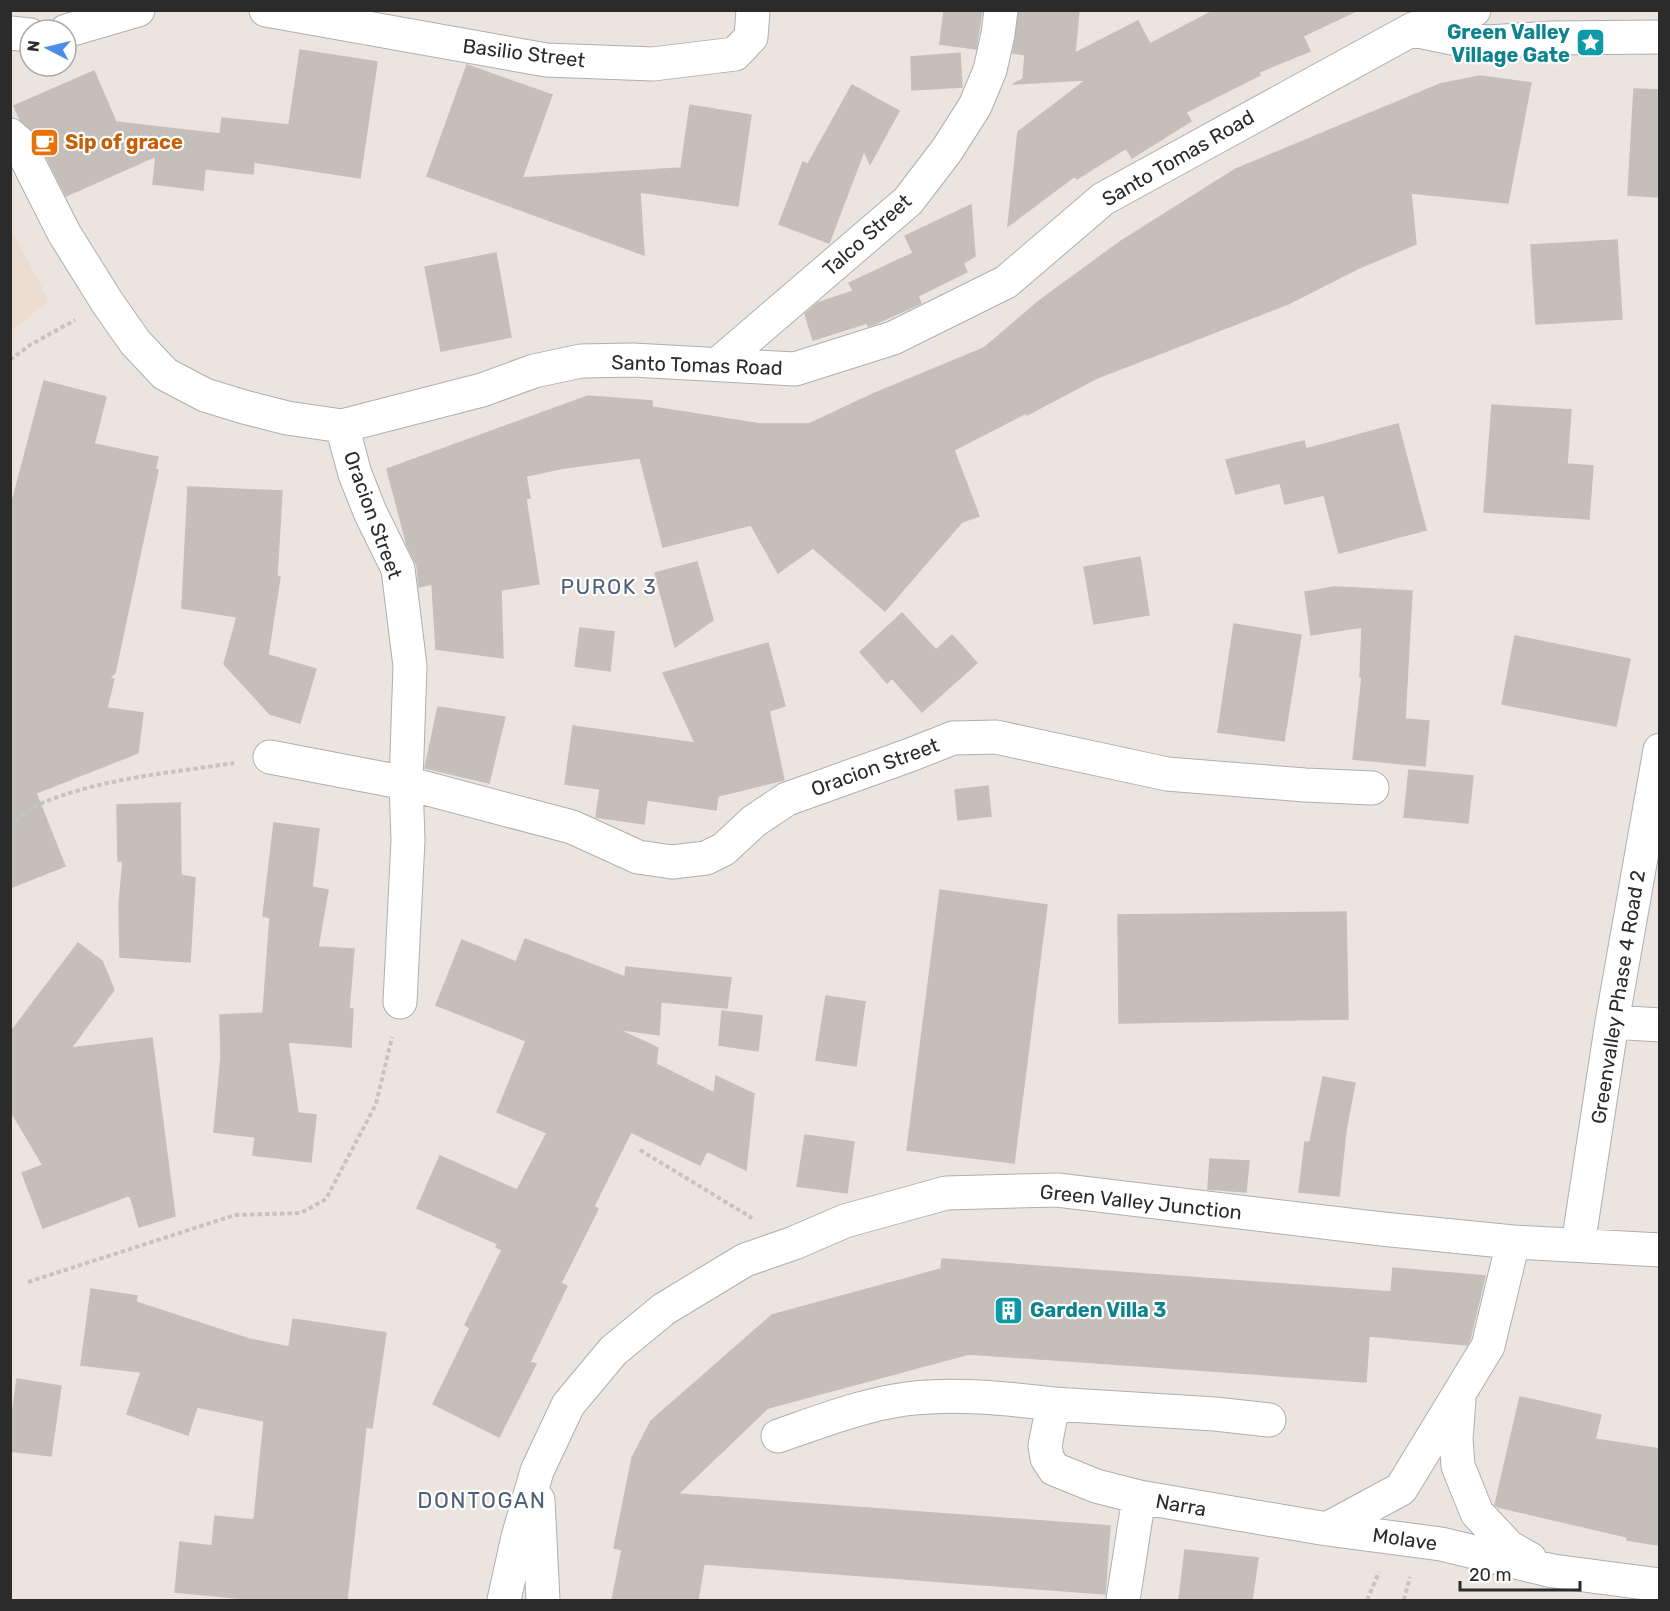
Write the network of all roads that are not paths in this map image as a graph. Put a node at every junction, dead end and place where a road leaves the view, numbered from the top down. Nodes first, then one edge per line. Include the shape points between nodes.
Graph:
1 (266, 10) edge
2 (753, 10) edge
3 (1001, 10) edge
4 (1474, 10) edge
5 (120, 13) edge
6 (78, 27) edge
7 (1413, 29) junction
8 (1659, 37) edge
9 (10, 135) edge
10 (718, 364) junction
11 (342, 426) junction
12 (1659, 750) edge
13 (270, 757) road end
14 (406, 783) junction
15 (1372, 788) dead end
16 (400, 1002) road end
17 (1612, 1022) junction
18 (1659, 1025) edge
19 (1513, 1242) junction
20 (1578, 1245) junction
21 (1659, 1250) edge
22 (1460, 1390) junction
23 (1053, 1404) junction
24 (1269, 1420) dead end
25 (778, 1436) dead end
26 (537, 1471) junction
27 (1139, 1497) junction
28 (1327, 1529) junction
29 (1553, 1571) junction
30 (1659, 1585) edge
31 (504, 1600) edge
32 (543, 1600) edge
33 (1123, 1600) edge

1 - 2 street, Basilio Street via 546,60 653,64 735,54 751,37
3 - 10 street, Talco Street via 990,70 975,106 908,201
4 - 7 street, Santo Tomas Road
5 - 6 street
7 - 8 street via 1489,42
7 - 10 street, Santo Tomas Road via 1103,199 1006,282 893,338 795,369
9 - 11 street, Santo Tomas Road via 18,142 64,233 107,302 135,342 165,374 205,395 286,418
10 - 11 street, Santo Tomas Road via 581,361 534,370 482,390
11 - 14 street, Oracion Street via 355,474 398,569 410,666
12 - 17 street, Greenvalley Phase 4 Road 2
13 - 14 street
14 - 15 street, Oracion Street via 572,827 638,857 672,862 706,858 724,849 754,821 787,799 953,738 996,737 1167,774
14 - 16 street, Oracion Street via 408,840
17 - 18 street
17 - 20 street, Greenvalley Phase 4 Road 2
19 - 20 street, Green Valley Junction
19 - 22 street via 1488,1346
19 - 26 street, Green Valley Junction via 1057,1190 946,1193 845,1221 745,1260 664,1309 613,1351 568,1405
20 - 21 street, Green Valley Junction
22 - 28 street via 1401,1490
22 - 29 street, Molave via 1458,1466 1477,1513 1509,1547
23 - 24 street
23 - 25 street via 946,1396 904,1400 853,1411
23 - 27 street via 1045,1446 1054,1469 1096,1486
26 - 31 street, Green Valley Junction
26 - 32 street
27 - 28 street, Narra
27 - 33 street, Narra
28 - 29 street, Molave via 1441,1544
29 - 30 street, Molave

